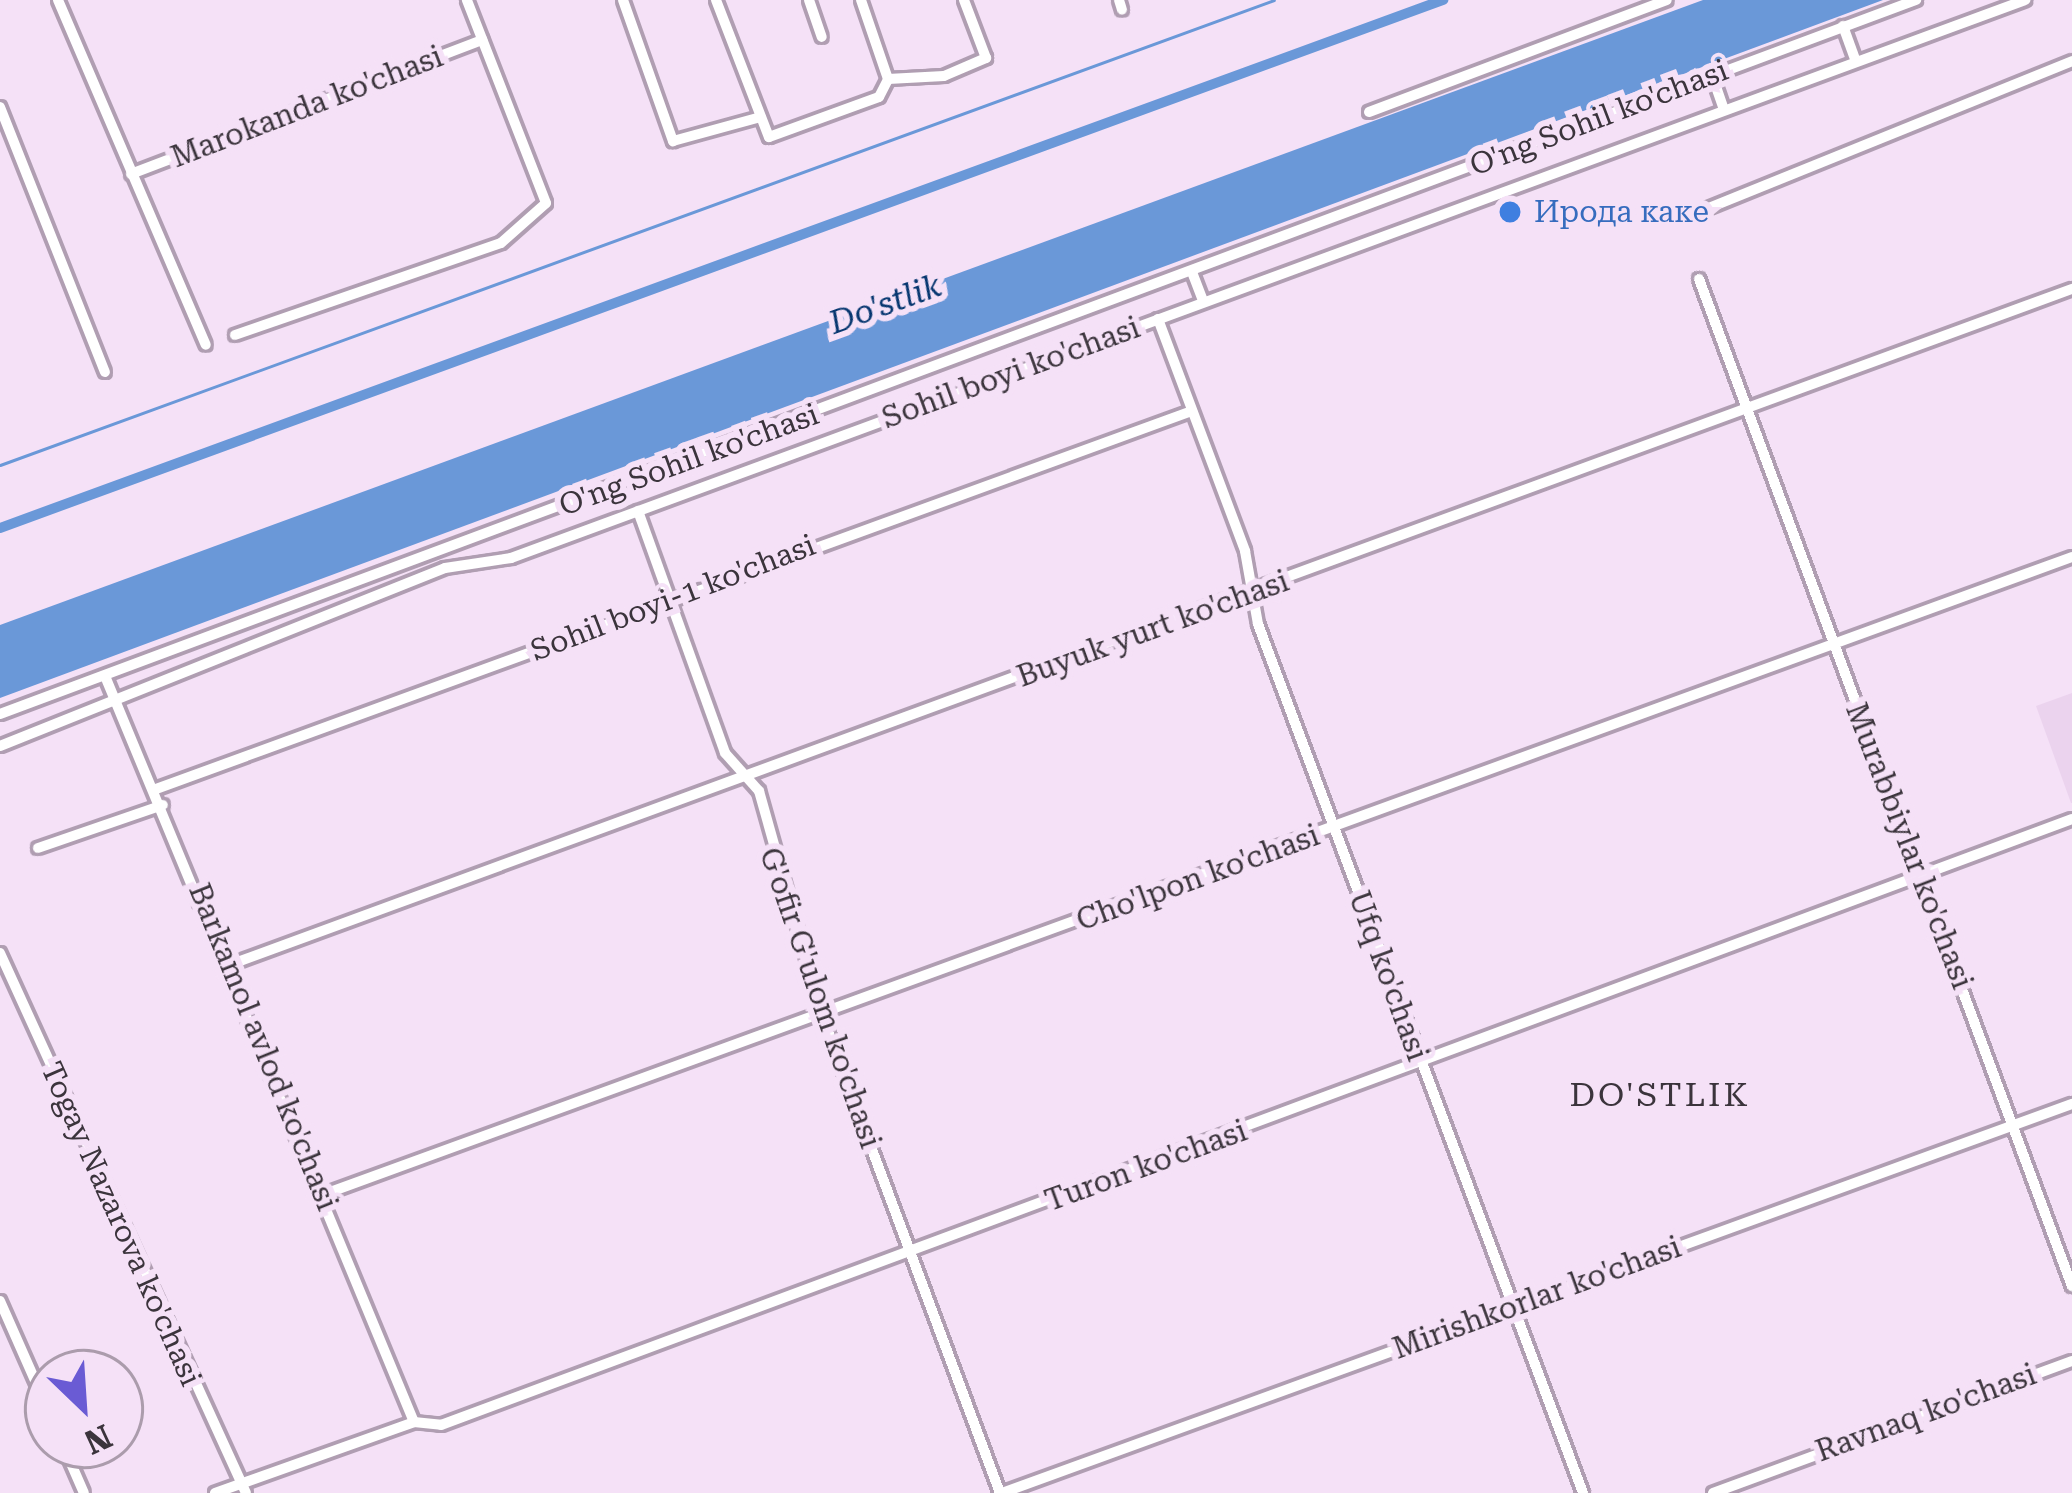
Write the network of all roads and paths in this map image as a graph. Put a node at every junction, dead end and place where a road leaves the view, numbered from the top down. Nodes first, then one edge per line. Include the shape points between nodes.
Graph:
1 (58, 0) edge
2 (467, 0) edge
3 (622, 0) edge
4 (716, 0) edge
5 (808, 0) edge
6 (861, 0) edge
7 (964, 0) edge
8 (1667, 0) edge
9 (1916, 0) edge
10 (2025, 0) edge
11 (1843, 26) junction
12 (822, 38) dead end
13 (482, 40) junction
14 (1856, 61) junction
15 (2072, 62) edge
16 (1712, 75) junction
17 (888, 79) junction
18 (0, 107) edge
19 (1724, 110) junction
20 (1369, 112) dead end
21 (761, 117) junction
22 (131, 174) junction
23 (1684, 218) dead end
24 (1192, 272) junction
25 (1699, 279) dead end
26 (2072, 289) edge
27 (1203, 302) junction
28 (1158, 319) junction
29 (236, 335) dead end
30 (206, 345) dead end
31 (105, 372) dead end
32 (1748, 406) junction
33 (1192, 411) junction
34 (638, 511) junction
35 (2072, 557) edge
36 (1252, 594) junction
37 (674, 602) junction
38 (1832, 644) junction
39 (105, 676) junction
40 (117, 703) junction
41 (0, 714) edge
42 (0, 746) edge
43 (749, 776) junction
44 (156, 789) junction
45 (163, 806) junction
46 (2072, 819) edge
47 (1333, 828) junction
48 (38, 848) dead end
49 (1922, 879) junction
50 (0, 953) edge
51 (232, 964) junction
52 (823, 1018) junction
53 (1420, 1063) junction
54 (2072, 1104) edge
55 (2013, 1126) junction
56 (322, 1195) junction
57 (909, 1251) junction
58 (2072, 1286) edge
59 (0, 1300) edge
60 (1513, 1306) junction
61 (24, 1355) edge
62 (2072, 1361) edge
63 (414, 1422) junction
64 (243, 1488) edge
65 (215, 1493) edge
66 (1001, 1493) edge
67 (1583, 1493) edge
68 (1713, 1493) edge

1 - 22 street
2 - 13 street
3 - 21 street via 673,141
4 - 21 street
5 - 12 street
6 - 17 street
7 - 17 street via 986,58 944,76
8 - 20 street
9 - 11 street, O'ng Sohil ko'chasi
10 - 14 street, Sohil boyi ko'chasi
11 - 14 street
11 - 16 street, O'ng Sohil ko'chasi
13 - 22 street, Marokanda ko'chasi
13 - 29 street via 546,203 501,243
14 - 19 street, Sohil boyi ko'chasi
15 - 23 street
16 - 19 street
16 - 24 street, O'ng Sohil ko'chasi
17 - 21 street via 879,97 769,136
18 - 31 street
19 - 27 street, Sohil boyi ko'chasi
22 - 30 street
24 - 27 street
24 - 39 street, O'ng Sohil ko'chasi
25 - 32 street, Murabbiylar ko'chasi
26 - 32 street, Buyuk yurt ko'chasi
27 - 28 street, Sohil boyi ko'chasi
28 - 33 street, Ufq ko'chasi
28 - 34 street, Sohil boyi ko'chasi
32 - 36 street, Buyuk yurt ko'chasi
32 - 38 street, Murabbiylar ko'chasi
33 - 36 street, Ufq ko'chasi
33 - 37 street, Sohil boyi-1 ko'chasi
34 - 37 street, G'ofir G'ulom ko'chasi
34 - 40 street, Sohil boyi ko'chasi via 511,558 445,568
35 - 38 street, Cho'lpon ko'chasi
36 - 43 street, Buyuk yurt ko'chasi
36 - 47 street, Ufq ko'chasi
37 - 43 street, G'ofir G'ulom ko'chasi via 725,753
37 - 44 street, Sohil boyi-1 ko'chasi
38 - 47 street, Cho'lpon ko'chasi
38 - 49 street, Murabbiylar ko'chasi
39 - 40 street, Barkamol avlod ko'chasi
39 - 41 street, O'ng Sohil ko'chasi
40 - 42 street, Sohil boyi ko'chasi
40 - 44 street, Barkamol avlod ko'chasi
43 - 51 street, Buyuk yurt ko'chasi
43 - 52 street, G'ofir G'ulom ko'chasi
44 - 45 street, Barkamol avlod ko'chasi
45 - 48 street
45 - 51 street, Barkamol avlod ko'chasi
46 - 49 street, Turon ko'chasi
47 - 52 street, Cho'lpon ko'chasi
47 - 53 street, Ufq ko'chasi
49 - 53 street, Turon ko'chasi
49 - 55 street, Murabbiylar ko'chasi
50 - 64 street, Togay Nazarova ko'chasi
51 - 56 street, Barkamol avlod ko'chasi
52 - 56 street, Cho'lpon ko'chasi
52 - 57 street, G'ofir G'ulom ko'chasi
53 - 57 street, Turon ko'chasi
53 - 60 street, Ufq ko'chasi
54 - 55 street, Mirishkorlar ko'chasi
55 - 58 street, Murabbiylar ko'chasi
55 - 60 street, Mirishkorlar ko'chasi
56 - 63 street, Barkamol avlod ko'chasi
57 - 63 street, Turon ko'chasi via 441,1425
57 - 66 street, G'ofir G'ulom ko'chasi
59 - 61 street
60 - 66 street, Mirishkorlar ko'chasi
60 - 67 street, Ufq ko'chasi
62 - 68 street, Ravnaq ko'chasi
63 - 64 street, Turon ko'chasi
64 - 65 street, Turon ko'chasi

